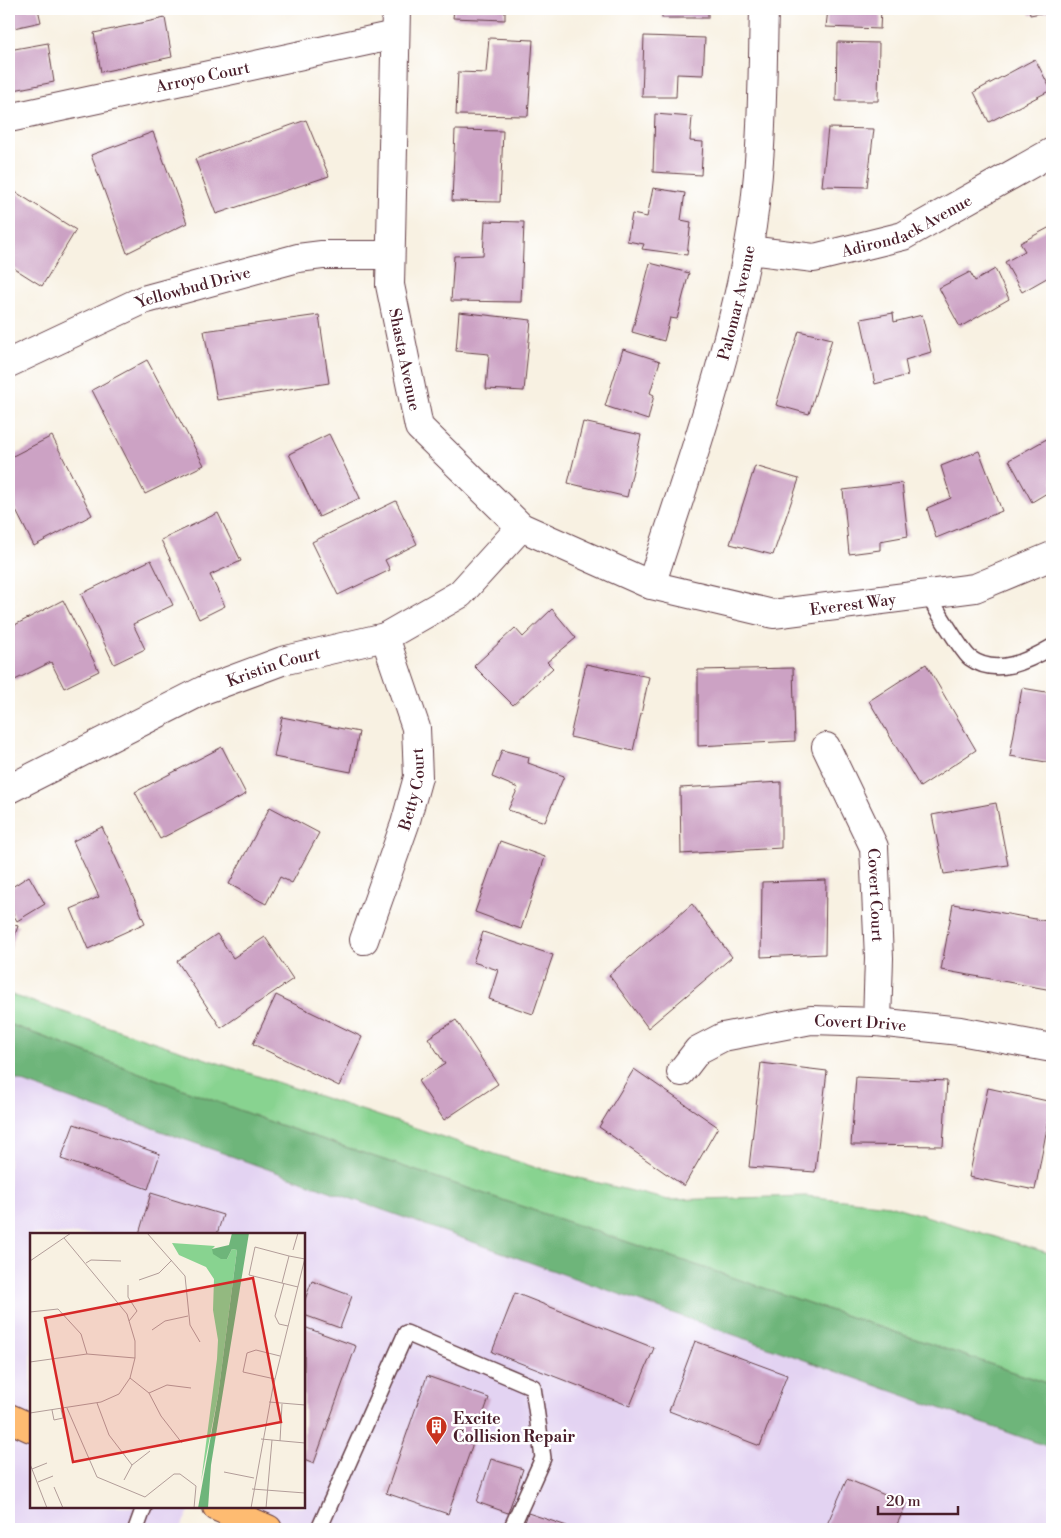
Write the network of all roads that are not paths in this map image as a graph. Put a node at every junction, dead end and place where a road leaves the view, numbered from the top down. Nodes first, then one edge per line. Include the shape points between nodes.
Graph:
1 (764, 9) edge
2 (396, 22) edge
3 (9, 118) edge
4 (1052, 152) edge
5 (748, 250) junction
6 (390, 255) junction
7 (9, 363) edge
8 (521, 526) junction
9 (1052, 556) edge
10 (651, 585) junction
11 (926, 594) junction
12 (385, 637) junction
13 (1052, 647) edge
14 (826, 747) dead end
15 (9, 789) edge
16 (364, 940) dead end
17 (876, 1022) junction
18 (1052, 1048) edge
19 (681, 1072) dead end
20 (9, 1418) edge
21 (30, 1428) edge
22 (144, 1508) edge
23 (219, 1508) edge
24 (136, 1529) edge
25 (268, 1529) edge
26 (319, 1529) edge
27 (511, 1529) edge

1 - 5 street, Palomar Avenue via 759,152
2 - 3 street, Arroyo Court
2 - 6 street, Shasta Avenue
4 - 5 street, Adirondack Avenue via 903,236 814,258
5 - 10 street, Palomar Avenue via 714,391
6 - 7 street, Yellowbud Drive via 298,258 143,300
6 - 8 street, Shasta Avenue via 390,285 419,427
8 - 10 street, Shasta Avenue
8 - 12 street, Kristin Court via 460,594
9 - 11 street, Everest Way via 976,588
10 - 11 street, Everest Way via 773,614
11 - 13 lane via 969,657 986,665 1009,666 1032,659
12 - 15 street, Kristin Court via 282,661 204,690
12 - 16 street, Betty Court via 416,728 418,777
14 - 17 street, Covert Court via 874,847 879,958
17 - 18 street, Covert Drive via 960,1031
17 - 19 street, Covert Drive via 811,1020 722,1036 698,1050
20 - 21 main road
22 - 24 lane
23 - 25 main road
26 - 27 lane via 406,1333 533,1386 543,1458

